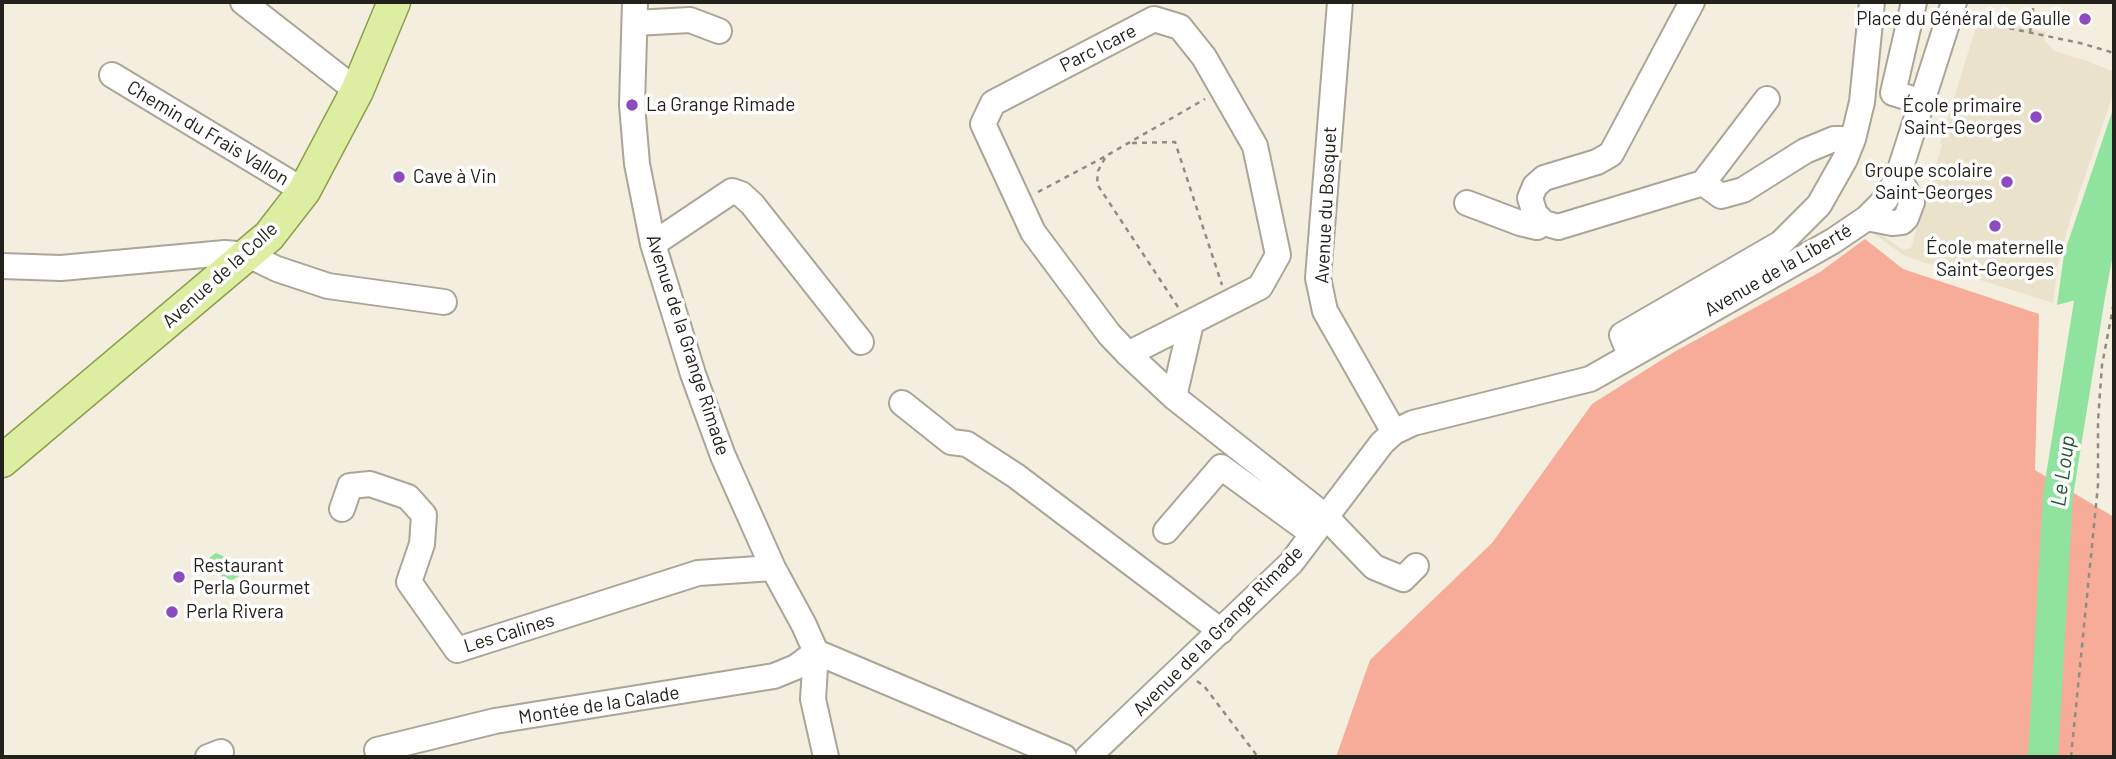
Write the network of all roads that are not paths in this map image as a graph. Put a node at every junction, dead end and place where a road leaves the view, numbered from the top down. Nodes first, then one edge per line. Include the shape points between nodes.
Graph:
1 (243, 2) edge
2 (394, 2) edge
3 (1340, 2) edge
4 (1692, 2) edge
5 (1872, 2) edge
6 (1913, 4) edge
7 (1952, 9) edge
8 (635, 12) edge
9 (719, 32) dead end
10 (112, 75) dead end
11 (357, 91) junction
12 (1767, 99) dead end
13 (1923, 102) junction
14 (1853, 139) junction
15 (1703, 183) junction
16 (304, 191) junction
17 (1467, 203) dead end
18 (1544, 222) junction
19 (653, 244) junction
20 (248, 254) junction
21 (2, 265) edge
22 (444, 302) dead end
23 (1191, 323) junction
24 (861, 342) dead end
25 (1128, 354) junction
26 (1630, 355) junction
27 (1174, 397) junction
28 (902, 402) dead end
29 (1394, 432) junction
30 (2, 461) edge
31 (342, 509) dead end
32 (1324, 526) junction
33 (1166, 531) dead end
34 (1416, 566) dead end
35 (773, 568) junction
36 (1221, 631) junction
37 (816, 652) junction
38 (377, 750) dead end
39 (826, 757) edge
40 (1064, 757) edge
41 (1087, 757) edge

1 - 11 street
2 - 11 main road, Avenue de la Colle
3 - 29 street, Avenue du Bosquet via 1318,278 1325,311
4 - 18 street via 1611,155 1544,178 1535,186 1530,198 1535,214
5 - 14 street via 1862,102
6 - 13 street via 1893,93
7 - 13 street, Avenue de la Liberté
8 - 9 street via 690,20
8 - 19 street, Avenue de la Grange Rimade via 632,106 637,164
10 - 16 street, Chemin du Frais Vallon
11 - 16 main road, Avenue de la Colle
12 - 15 street
13 - 26 street, Avenue de la Liberté via 1898,176 1886,199 1867,218
14 - 15 street via 1834,139 1804,151 1743,190 1721,196
14 - 26 street via 1819,205 1781,243 1622,335
15 - 18 street via 1558,227
16 - 20 main road, Avenue de la Colle
17 - 18 street via 1520,223 1537,227
19 - 24 street via 732,191 741,194
19 - 35 street, Avenue de la Grange Rimade via 693,374
20 - 21 street via 61,268
20 - 22 street via 328,286
20 - 30 main road, Avenue de la Colle
23 - 25 street, Parc Icare
23 - 25 street, Parc Icare via 1260,287 1278,254 1255,146 1204,57 1180,27 1154,19 993,103 983,124 1033,232
23 - 27 street
25 - 27 street, Parc Icare
26 - 29 street, Avenue de la Grange Rimade via 1571,386 1412,423
27 - 32 street, Parc Icare
28 - 36 street via 951,442 967,444 1016,477
29 - 32 street, Avenue de la Grange Rimade
31 - 35 street, Les Calines via 350,486 370,485 408,497 424,515 422,544 409,582 457,650 698,573
32 - 33 street via 1221,467
32 - 34 street via 1374,567 1403,579
32 - 36 street, Avenue de la Grange Rimade
35 - 37 street, Avenue de la Grange Rimade
36 - 41 street, Avenue de la Grange Rimade
37 - 38 street, Montée de la Calade via 774,676 495,721
37 - 39 street via 813,699
37 - 40 street

